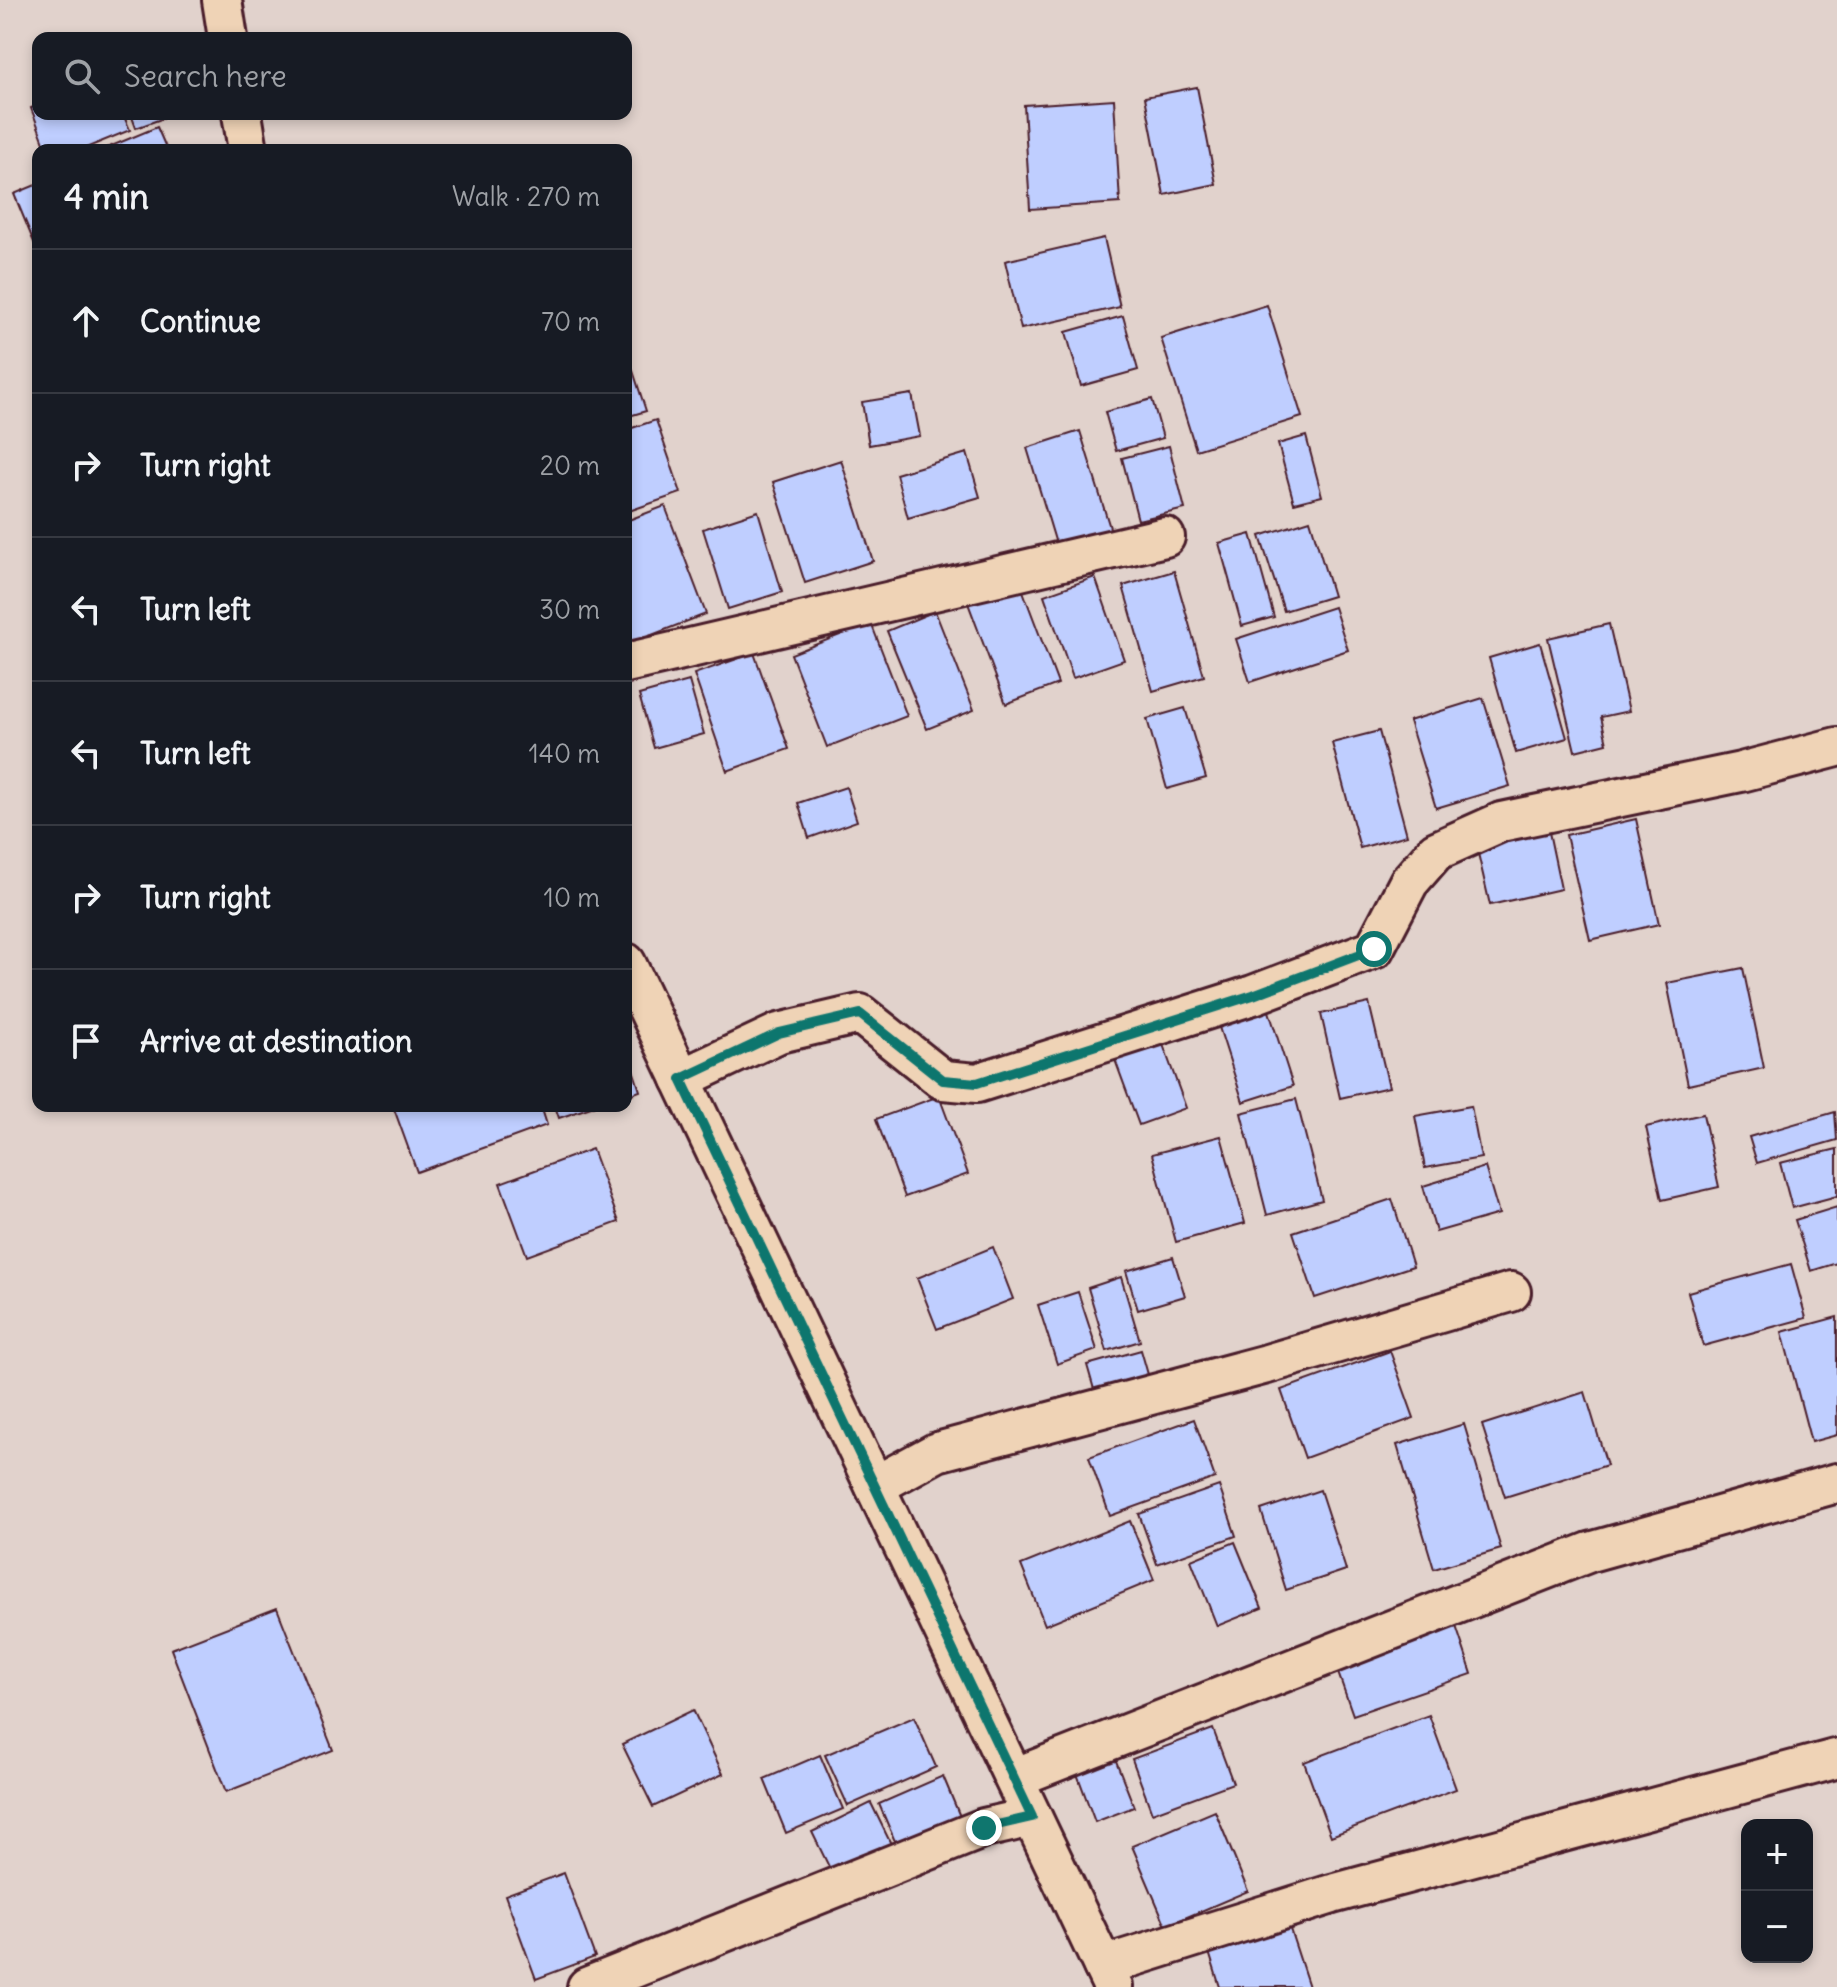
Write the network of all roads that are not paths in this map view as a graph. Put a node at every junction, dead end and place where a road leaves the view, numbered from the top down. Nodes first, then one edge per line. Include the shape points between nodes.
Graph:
1 (222, 0) edge
2 (227, 32) edge
3 (243, 120) edge
4 (247, 144) edge
5 (1165, 537) dead end
6 (632, 662) edge
7 (1837, 747) edge
8 (632, 976) edge
9 (681, 1079) junction
10 (1511, 1292) dead end
11 (1837, 1483) edge
12 (875, 1486) junction
13 (1835, 1759) dead end
14 (1014, 1778) junction
15 (1032, 1817) junction
16 (1108, 1976) edge
17 (587, 1987) edge

1 - 2 street
3 - 4 street
5 - 6 street
7 - 9 street via 1501,822 1436,851 1409,882 1374,949 1253,995 977,1083 943,1080 860,1014 779,1033
8 - 9 street
9 - 12 street
10 - 12 street via 937,1452
11 - 14 street via 1590,1552
12 - 14 street
13 - 16 street via 1332,1894
14 - 15 street
15 - 16 street
15 - 17 street via 984,1828

